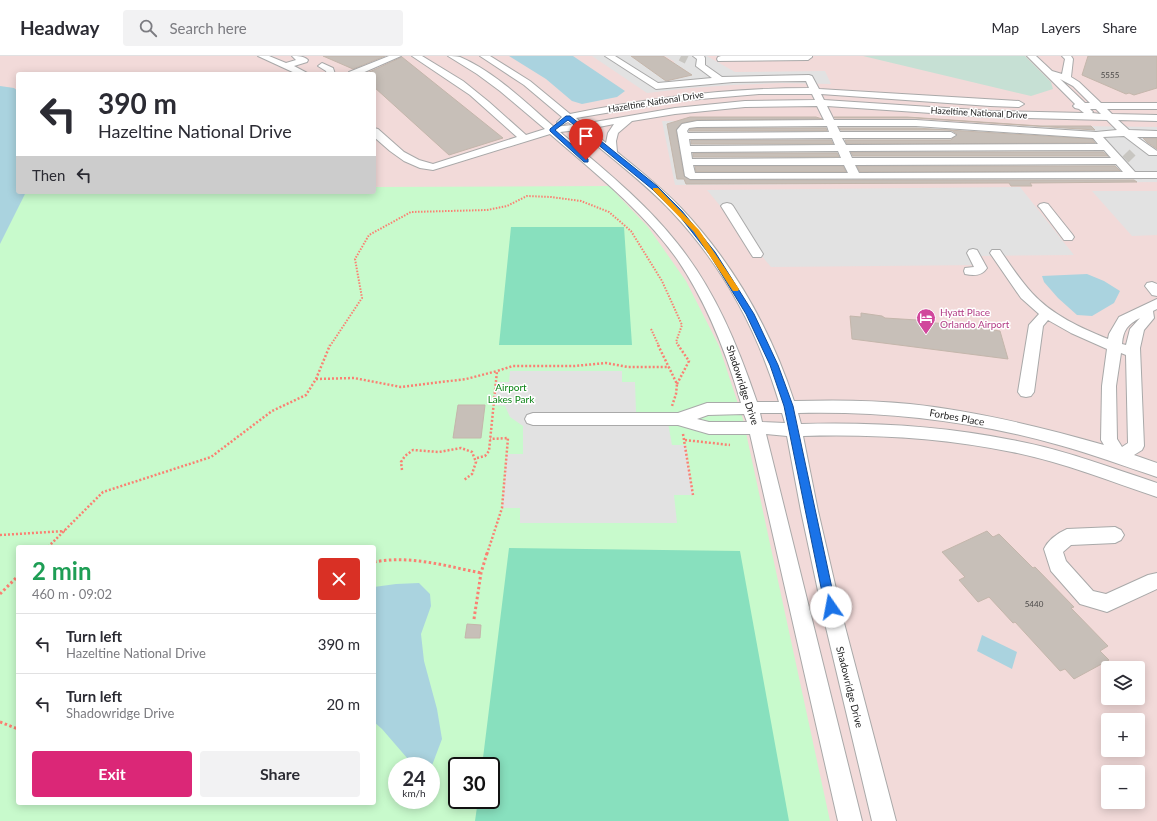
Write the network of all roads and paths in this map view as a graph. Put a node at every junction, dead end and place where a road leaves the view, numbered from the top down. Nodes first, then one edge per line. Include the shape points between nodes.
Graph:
1 (296, 56) edge
2 (396, 56) edge
3 (416, 56) edge
4 (452, 56) edge
5 (484, 56) edge
6 (609, 56) edge
7 (697, 56) edge
8 (1032, 56) edge
9 (1066, 56) edge
10 (271, 57) edge
11 (721, 59) dead end
12 (687, 60) dead end
13 (810, 65) edge
14 (286, 66) junction
15 (322, 66) dead end
16 (700, 66) junction
17 (300, 72) edge
18 (331, 72) edge
19 (357, 72) edge
20 (1049, 73) junction
21 (1066, 78) junction
22 (719, 79) junction
23 (816, 91) junction
24 (821, 103) junction
25 (1029, 105) dead end
26 (1066, 106) dead end
27 (1083, 106) junction
28 (1100, 106) junction
29 (1157, 106) edge
30 (568, 117) junction
31 (1094, 118) junction
32 (1111, 118) junction
33 (1157, 118) edge
34 (628, 120) junction
35 (829, 123) junction
36 (582, 127) junction
37 (552, 130) junction
38 (376, 133) edge
39 (1108, 133) junction
40 (1126, 133) junction
41 (1141, 134) junction
42 (1157, 134) edge
43 (1093, 135) junction
44 (683, 136) junction
45 (835, 136) junction
46 (524, 138) junction
47 (842, 148) junction
48 (1106, 148) junction
49 (685, 149) junction
50 (1155, 149) edge
51 (612, 153) junction
52 (1122, 157) junction
53 (848, 161) junction
54 (688, 162) junction
55 (1137, 164) tunnel mouth
56 (1132, 175) junction
57 (1153, 175) edge
58 (855, 176) junction
59 (727, 206) dead end
60 (1044, 206) dead end
61 (1068, 237) dead end
62 (973, 253) dead end
63 (996, 253) dead end
64 (757, 254) dead end
65 (970, 271) dead end
66 (1151, 305) edge
67 (1047, 313) junction
68 (1114, 347) junction
69 (1133, 352) junction
70 (669, 367) dead end
71 (497, 371) junction
72 (316, 379) junction
73 (677, 384) dead end
74 (1026, 392) dead end
75 (789, 406) junction
76 (751, 408) junction
77 (533, 419) dead end
78 (678, 419) junction
79 (757, 428) junction
80 (795, 430) junction
81 (490, 439) junction
82 (1119, 456) junction
83 (477, 458) junction
84 (402, 470) dead end
85 (1157, 470) edge
86 (464, 480) dead end
87 (1157, 490) edge
88 (65, 531) junction
89 (0, 535) edge
90 (1115, 535) dead end
91 (50, 545) edge
92 (376, 561) edge
93 (481, 573) junction
94 (16, 578) edge
95 (1154, 580) dead end
96 (0, 594) edge
97 (474, 619) dead end
98 (0, 722) edge
99 (16, 728) edge
100 (850, 821) edge
101 (884, 821) edge

1 - 14 street via 304,60
2 - 19 street
3 - 46 street via 453,77 479,96
4 - 37 street, Shadowridge Drive via 480,72
5 - 30 street, Shadowridge Drive via 527,83
6 - 22 street via 656,86
7 - 16 street via 701,58
8 - 20 street
9 - 21 street via 1069,59
10 - 14 street
11 - 13 street
12 - 16 street
13 - 22 street
13 - 23 street
14 - 17 street
15 - 18 street
16 - 22 street
20 - 21 street
20 - 27 street
21 - 28 street
23 - 24 street
23 - 25 street, Hazeltine National Drive
23 - 30 street, Hazeltine National Drive via 740,92 684,97 643,102
24 - 31 street, Hazeltine National Drive
24 - 34 street, Hazeltine National Drive via 716,106
24 - 35 street
26 - 27 street
27 - 28 street
27 - 31 street
28 - 29 street
28 - 32 street
30 - 36 street, Shadowridge Drive
30 - 37 street, Hazeltine National Drive
31 - 32 street, Hazeltine National Drive
31 - 39 street
32 - 33 street, Hazeltine National Drive
32 - 40 street
34 - 36 street, Hazeltine National Drive
34 - 51 street via 616,127 612,133
35 - 43 street via 916,123
35 - 44 street via 697,124 683,128
35 - 45 street
36 - 37 street, Hazeltine National Drive
36 - 51 street, Shadowridge Drive
37 - 46 street
37 - 76 street, Shadowridge Drive via 647,215 683,259 709,301 726,336
38 - 46 street via 394,151 421,165 433,166
39 - 40 street
39 - 43 street
39 - 52 street
40 - 41 street
40 - 50 street
41 - 42 street
41 - 50 street
43 - 45 street
43 - 48 street
44 - 45 street
44 - 49 street
45 - 47 street
47 - 48 street
47 - 49 street
47 - 53 street
48 - 52 street
49 - 54 street
51 - 75 street, Shadowridge Drive via 672,204 713,254 757,326
52 - 53 street
52 - 56 street
53 - 54 street
53 - 58 street
54 - 58 street via 690,176
55 - 57 street
56 - 57 street
56 - 58 street
59 - 64 street
60 - 61 street
62 - 65 street via 981,268
63 - 67 street via 1026,296
66 - 68 street via 1124,320 1116,334
66 - 69 street via 1147,318 1137,329
67 - 68 street
67 - 74 street via 1036,325
68 - 69 street
68 - 82 street via 1109,386 1108,440
69 - 82 street via 1136,446
70 - 71 path via 628,367 606,363 512,366
71 - 72 path via 466,379 401,387 354,378
71 - 81 path
72 - 73 path via 332,341 362,298 355,259 369,235 410,212 487,210 507,206 527,196 581,200 609,212 631,231 662,281 682,325 676,342 689,361
72 - 88 path via 306,395 272,411 211,457 104,492
75 - 76 street, Forbes Place
75 - 80 street, Shadowridge Drive
75 - 82 street, Forbes Place via 855,406 930,412 1035,432
76 - 78 street, Forbes Place via 707,409
76 - 79 street, Shadowridge Drive
77 - 78 street
78 - 79 street, Forbes Place via 709,428
79 - 80 street, Forbes Place
79 - 100 street, Shadowridge Drive
80 - 87 street, Forbes Place via 903,432 989,441 1074,462
80 - 101 street, Shadowridge Drive via 838,637
81 - 83 path via 489,451 485,456
81 - 93 path via 508,438 502,508
82 - 85 street, Forbes Place
83 - 84 path via 466,448 438,452 421,449 405,456 401,462
83 - 86 path via 472,474
88 - 89 path
88 - 91 path
90 - 95 street via 1067,537 1053,549 1058,565 1087,598 1107,603
92 - 93 path via 383,559 410,560
93 - 97 path
94 - 96 path
98 - 99 path

